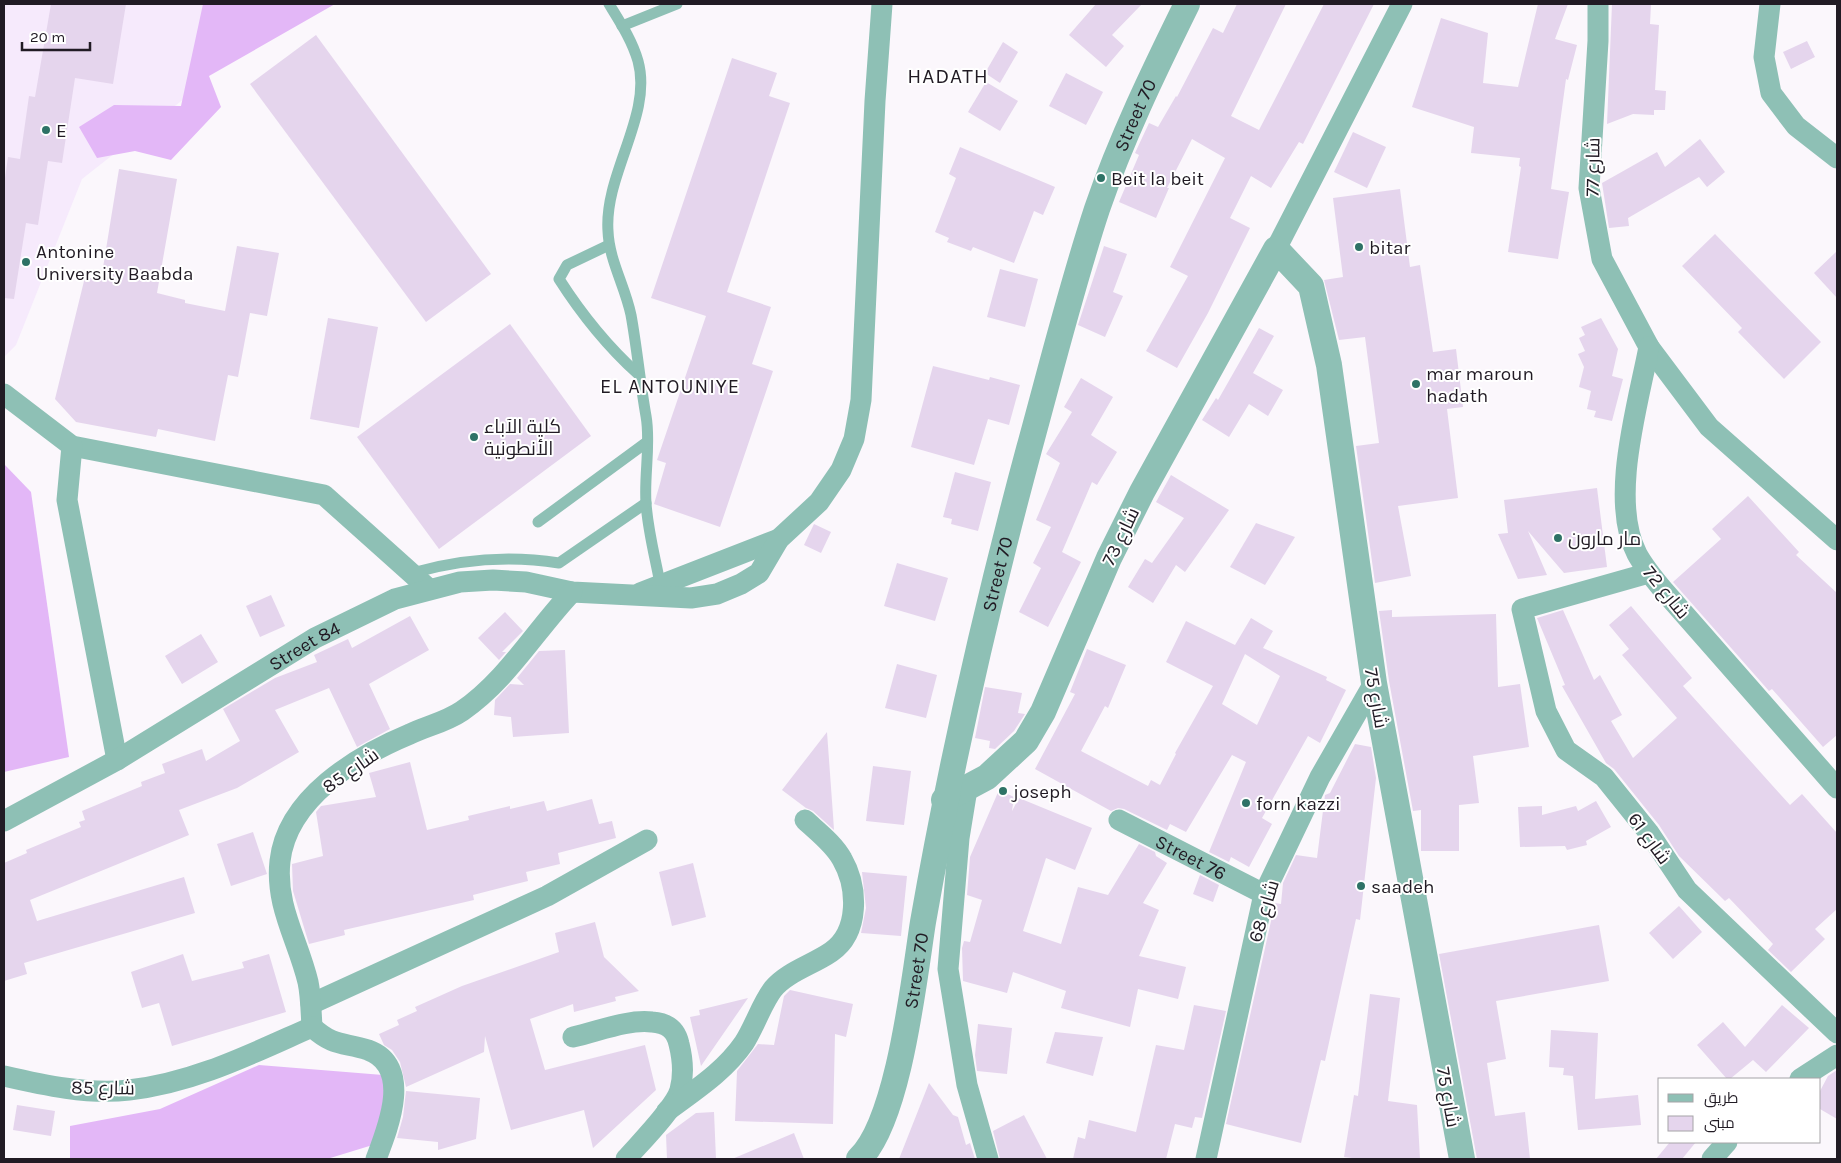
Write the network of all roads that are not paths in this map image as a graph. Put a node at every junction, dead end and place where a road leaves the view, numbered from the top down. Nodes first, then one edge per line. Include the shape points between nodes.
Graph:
1 (609, 4) edge
2 (677, 4) edge
3 (882, 4) edge
4 (1187, 4) edge
5 (1402, 4) edge
6 (1598, 4) edge
7 (1770, 4) edge
8 (622, 26) junction
9 (1837, 158) edge
10 (609, 245) junction
11 (1276, 249) junction
12 (1649, 347) junction
13 (638, 374) junction
14 (4, 394) edge
15 (647, 442) junction
16 (72, 446) junction
17 (646, 503) junction
18 (538, 522) dead end
19 (779, 539) junction
20 (1837, 540) edge
21 (1649, 573) junction
22 (412, 574) junction
23 (430, 588) junction
24 (662, 590) junction
25 (572, 592) junction
26 (1374, 683) junction
27 (117, 760) junction
28 (1837, 788) edge
29 (956, 795) junction
30 (5, 820) edge
31 (805, 820) dead end
32 (1119, 820) dead end
33 (647, 840) dead end
34 (1264, 894) junction
35 (311, 1004) junction
36 (312, 1027) junction
37 (1837, 1033) edge
38 (573, 1037) dead end
39 (1837, 1054) edge
40 (4, 1076) edge
41 (1801, 1078) edge
42 (667, 1111) junction
43 (1726, 1143) edge
44 (376, 1159) edge
45 (626, 1159) edge
46 (859, 1159) edge
47 (988, 1159) edge
48 (1206, 1159) edge
49 (1462, 1159) edge
50 (1712, 1159) edge

1 - 8 lane
2 - 8 lane
3 - 19 street via 861,400 854,439 841,470 819,502
4 - 29 street, Street 70 via 1146,86 1098,208 1059,337 998,565
5 - 11 street
6 - 12 street, شارع 77 via 1589,188 1602,259
7 - 9 street via 1764,57 1771,93 1796,126
8 - 10 lane via 635,53 641,80 632,125 610,200
10 - 13 lane via 630,314
10 - 13 lane via 567,265 559,279 611,350
11 - 26 street, شارع 75 via 1311,286 1330,365
11 - 29 street, شارع 73 via 1108,558 1057,680 1030,734 1005,762
12 - 20 street, شارع 77 via 1709,427
12 - 21 street, شارع 72 via 1624,484 1627,521 1636,552
13 - 15 lane via 647,419
14 - 16 street
15 - 17 lane
15 - 18 lane
16 - 22 street via 324,495
16 - 27 street via 67,500
17 - 22 lane via 559,563 531,558 486,558 437,566
17 - 24 lane
19 - 24 street
19 - 24 street via 759,573 741,584 717,594 691,598
21 - 28 street, شارع 72
21 - 37 street, شارع 61 via 1522,610 1546,711 1566,750 1604,777 1649,833 1687,890
22 - 23 street
23 - 25 street, Street 84 via 493,580 526,582
23 - 27 street, Street 84 via 396,599 315,638
24 - 25 street, Street 84 via 634,595
25 - 35 street, شارع 85 via 504,672 468,706 356,762 316,793 287,833 280,860 282,906 308,982
26 - 34 street, شارع 68 via 1320,777
26 - 49 street, شارع 75
27 - 30 street, Street 84
29 - 46 street, Street 70 via 900,1058 883,1117
29 - 47 street via 959,838 948,968 967,1085
31 - 42 street via 842,858 850,878 854,901 846,936 830,952 788,976 773,990 744,1044 718,1073
32 - 34 street, Street 76
33 - 35 street via 547,896
34 - 48 street, شارع 68
35 - 36 street, شارع 85
36 - 40 street, شارع 85 via 217,1068 167,1084 127,1091 94,1090
36 - 44 street via 330,1041 377,1054 390,1068 393,1086 391,1117
38 - 42 street via 636,1022 663,1024 673,1030 682,1055 683,1073 680,1092
39 - 41 street
42 - 45 street
43 - 50 street

